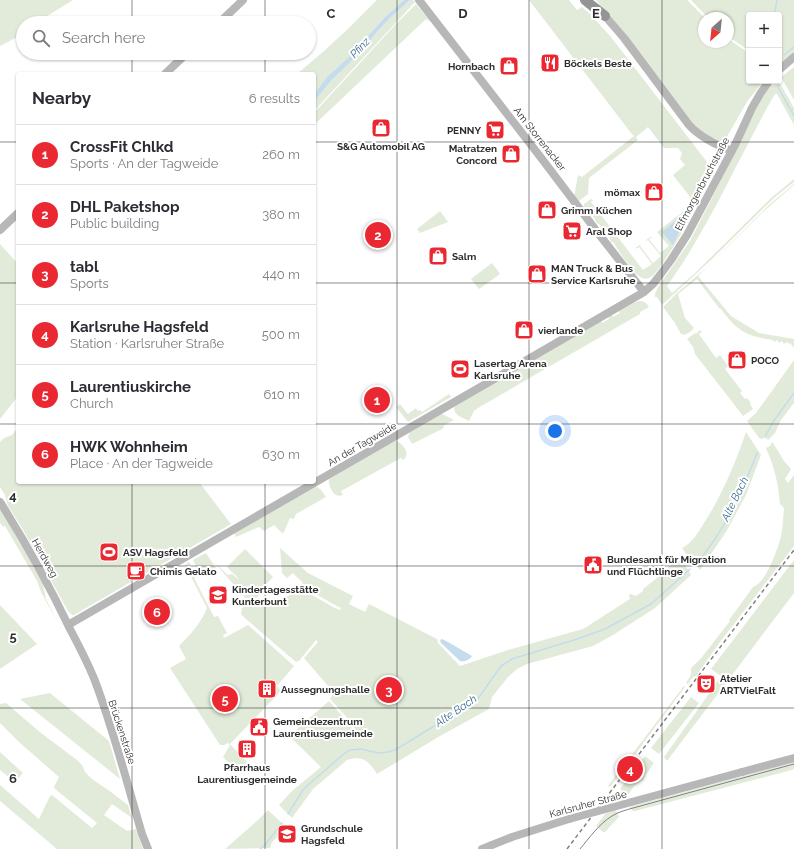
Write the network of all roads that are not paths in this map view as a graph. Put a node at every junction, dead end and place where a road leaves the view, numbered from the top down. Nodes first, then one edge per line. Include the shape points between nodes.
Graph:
1 (243, 0) edge
2 (419, 0) edge
3 (585, 0) edge
4 (592, 0) edge
5 (226, 16) edge
6 (605, 16) junction
7 (794, 57) edge
8 (180, 60) edge
9 (782, 67) edge
10 (167, 72) edge
11 (767, 84) edge
12 (714, 144) junction
13 (732, 151) junction
14 (723, 166) junction
15 (16, 215) edge
16 (0, 230) edge
17 (644, 292) junction
18 (316, 482) edge
19 (312, 484) edge
20 (0, 502) edge
21 (68, 625) junction
22 (794, 758) edge
23 (148, 849) edge
24 (482, 849) edge

1 - 5 main road
2 - 17 main road, Am Storrenacker
3 - 6 highway
4 - 6 highway
6 - 12 main road via 682,117 699,134
7 - 9 main road
8 - 10 main road
11 - 13 main road, Elfmorgenbruchstraße via 755,102
12 - 13 main road
12 - 14 main road via 721,154
13 - 14 main road, Elfmorgenbruchstraße
14 - 17 main road, Elfmorgenbruchstraße via 682,244 657,279
15 - 16 main road
17 - 18 main road, An der Tagweide
19 - 21 main road, An der Tagweide
20 - 21 main road, Herdweg via 24,540
21 - 23 main road, Brückenstraße via 102,701
22 - 24 main road, Karlsruher Straße, bridge via 576,817

